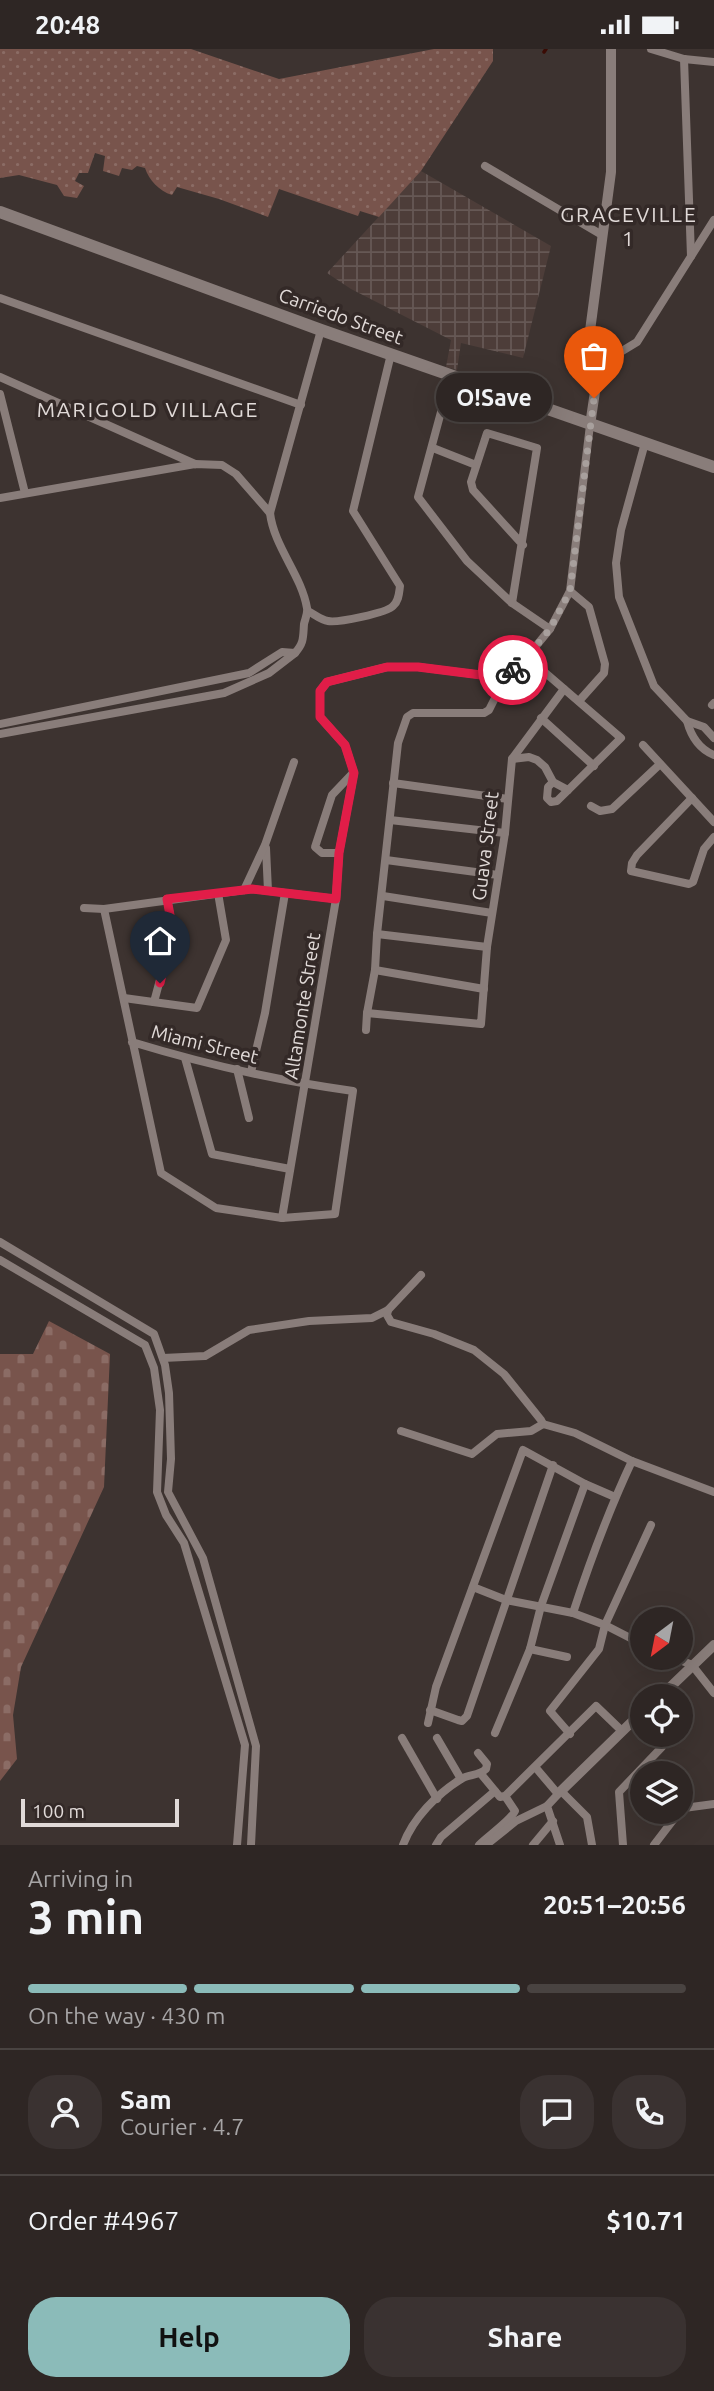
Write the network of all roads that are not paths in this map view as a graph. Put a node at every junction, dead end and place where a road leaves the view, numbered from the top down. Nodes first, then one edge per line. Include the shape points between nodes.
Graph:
1 (611, 49) edge
2 (651, 49) edge
3 (684, 59) junction
4 (714, 62) edge
5 (485, 166) dead end
6 (0, 212) edge
7 (714, 220) edge
8 (602, 235) junction
9 (691, 256) junction
10 (0, 298) edge
11 (321, 330) junction
12 (391, 354) junction
13 (599, 365) junction
14 (451, 375) junction
15 (0, 377) edge
16 (0, 394) edge
17 (301, 405) junction
18 (590, 425) junction
19 (645, 443) junction
20 (433, 448) junction
21 (195, 464) junction
22 (476, 465) junction
23 (714, 467) edge
24 (25, 493) junction
25 (0, 498) edge
26 (270, 513) junction
27 (523, 545) junction
28 (570, 591) junction
29 (512, 603) junction
30 (308, 611) junction
31 (550, 629) junction
32 (295, 653) junction
33 (527, 657) junction
34 (505, 678) junction
35 (564, 689) junction
36 (579, 701) junction
37 (541, 718) junction
38 (687, 722) junction
39 (0, 725) edge
40 (0, 734) edge
41 (714, 738) edge
42 (643, 745) dead end
43 (714, 755) edge
44 (512, 759) junction
45 (294, 762) dead end
46 (660, 764) junction
47 (594, 766) junction
48 (354, 773) junction
49 (553, 782) junction
50 (393, 783) junction
51 (568, 790) junction
52 (692, 798) junction
53 (508, 799) junction
54 (591, 806) dead end
55 (390, 820) junction
56 (714, 823) edge
57 (505, 833) junction
58 (714, 837) edge
59 (265, 845) junction
60 (339, 853) junction
61 (386, 860) junction
62 (498, 875) junction
63 (244, 890) junction
64 (268, 891) junction
65 (218, 893) junction
66 (285, 893) junction
67 (383, 896) junction
68 (167, 899) junction
69 (336, 899) junction
70 (84, 908) dead end
71 (104, 909) junction
72 (492, 913) junction
73 (377, 934) junction
74 (488, 947) junction
75 (375, 970) junction
76 (484, 989) junction
77 (124, 998) junction
78 (154, 1002) junction
79 (367, 1013) junction
80 (366, 1030) dead end
81 (132, 1042) junction
82 (185, 1058) junction
83 (237, 1069) junction
84 (251, 1072) junction
85 (306, 1085) junction
86 (249, 1118) dead end
87 (290, 1169) junction
88 (282, 1218) junction
89 (0, 1243) edge
90 (0, 1260) edge
91 (421, 1275) dead end
92 (388, 1310) junction
93 (163, 1358) junction
94 (543, 1424) junction
95 (401, 1431) dead end
96 (632, 1461) junction
97 (553, 1465) junction
98 (585, 1484) junction
99 (714, 1492) edge
100 (615, 1497) junction
101 (651, 1525) dead end
102 (472, 1587) junction
103 (506, 1600) junction
104 (541, 1606) junction
105 (573, 1613) junction
106 (605, 1625) junction
107 (630, 1638) edge
108 (714, 1645) edge
109 (530, 1649) junction
110 (567, 1657) dead end
111 (693, 1664) edge
112 (693, 1666) edge
113 (687, 1670) edge
114 (673, 1684) edge
115 (714, 1693) edge
116 (430, 1710) junction
117 (428, 1723) dead end
118 (630, 1723) edge
119 (622, 1731) junction
120 (495, 1733) dead end
121 (570, 1734) junction
122 (402, 1738) dead end
123 (437, 1738) dead end
124 (661, 1747) edge
125 (478, 1753) dead end
126 (536, 1768) junction
127 (481, 1774) junction
128 (461, 1779) junction
129 (495, 1791) junction
130 (559, 1793) junction
131 (505, 1796) junction
132 (437, 1799) junction
133 (714, 1804) edge
134 (547, 1806) junction
135 (693, 1807) edge
136 (553, 1821) junction
137 (670, 1824) edge
138 (237, 1845) edge
139 (251, 1845) edge
140 (403, 1845) edge
141 (436, 1845) edge
142 (479, 1845) edge
143 (486, 1845) edge
144 (533, 1845) edge
145 (560, 1845) edge
146 (592, 1845) edge
147 (623, 1845) edge
148 (654, 1845) edge

1 - 8 street via 611,172
2 - 3 street
3 - 4 street
3 - 9 street
5 - 8 street
6 - 11 main road, Carriedo Street
7 - 9 street
8 - 13 street via 588,346
9 - 13 street via 637,342
10 - 17 street
11 - 12 main road, Carriedo Street
11 - 17 street
12 - 14 main road, Carriedo Street
12 - 30 street via 353,511 400,586 399,596 388,610 336,621
13 - 18 street
14 - 18 main road, Carriedo Street
14 - 20 street
15 - 21 street
16 - 24 street
17 - 26 street
18 - 19 main road, Carriedo Street
18 - 28 street
19 - 23 main road, Carriedo Street
19 - 38 street via 621,530 616,579 633,638 654,686
20 - 22 street
20 - 29 street via 418,498 467,561
21 - 24 street
21 - 26 street via 222,465 236,474
22 - 27 street via 473,490
22 - 27 street via 487,433 537,448
24 - 25 street
26 - 30 street via 272,532 293,569
27 - 29 street
28 - 31 street
28 - 36 street via 589,607 605,664 604,673
29 - 31 street
30 - 32 street via 304,643
31 - 33 street
32 - 39 street via 282,652 249,673
32 - 40 street via 269,673 224,694
33 - 34 street
33 - 35 street
34 - 48 street via 387,667 327,682 320,691 320,717 345,745
34 - 50 street via 484,713 410,715 398,743
35 - 36 street
35 - 37 street, Guava Street
36 - 47 street via 621,738
37 - 44 street, Guava Street
37 - 47 street
38 - 41 street via 704,727
38 - 43 street via 691,736
42 - 46 street
44 - 49 street via 537,760
44 - 53 street, Guava Street
45 - 59 street
46 - 52 street
46 - 54 street via 612,809 600,811
47 - 51 street
48 - 60 street, Altamonte Street
48 - 60 street via 332,795 316,847 322,853
49 - 51 street
49 - 51 street via 548,787 551,802
50 - 53 street
50 - 55 street
52 - 56 street
52 - 58 street via 637,855 631,871 689,884
53 - 57 street, Guava Street
55 - 57 street
55 - 61 street
57 - 62 street, Guava Street
59 - 63 street
59 - 64 street
60 - 69 street, Altamonte Street
61 - 62 street
61 - 67 street
62 - 72 street, Guava Street
63 - 64 street
63 - 65 street
64 - 66 street
65 - 68 street
65 - 78 street via 226,940 197,1009
66 - 69 street
66 - 84 street
67 - 72 street
67 - 73 street
68 - 71 street
68 - 78 street via 173,931
69 - 85 street, Altamonte Street
70 - 71 street
71 - 77 street
72 - 74 street, Guava Street
73 - 74 street
73 - 75 street
74 - 76 street, Guava Street
75 - 76 street
75 - 79 street
76 - 79 street, Guava Street via 481,1024
77 - 78 street
77 - 81 street
79 - 80 street
81 - 82 street, Miami Street
81 - 88 street via 162,1173 216,1208
82 - 83 street, Miami Street
82 - 87 street via 212,1154
83 - 84 street, Miami Street
83 - 86 street
84 - 85 street, Miami Street
85 - 87 street, Altamonte Street
85 - 88 street, Miami Street via 353,1091 335,1214
87 - 88 street, Altamonte Street
89 - 93 street via 154,1334
90 - 138 street via 145,1345 154,1368 160,1410 158,1492 184,1543 245,1745
91 - 92 street
92 - 93 street via 372,1318 309,1321 249,1331 205,1356
92 - 94 street via 391,1322 397,1325 474,1350 504,1374
93 - 139 street via 169,1394 168,1492 203,1558 256,1746
94 - 95 street via 531,1431 496,1434 472,1454
94 - 96 street via 575,1433
96 - 99 street
96 - 100 street
97 - 98 street
97 - 102 street via 523,1450
97 - 103 street
98 - 100 street
98 - 104 street
100 - 105 street
101 - 106 street
102 - 103 street
102 - 116 street
103 - 104 street
103 - 116 street via 466,1719
104 - 105 street
104 - 109 street
105 - 106 street
106 - 107 street
106 - 121 street via 591,1662 550,1711
108 - 111 street
109 - 110 street
109 - 120 street
112 - 115 street
113 - 114 street
116 - 117 street
118 - 119 street
119 - 121 street via 596,1706
119 - 130 street
121 - 126 street
122 - 132 street
123 - 128 street
124 - 147 street via 619,1792
125 - 127 street via 488,1767
126 - 130 street
126 - 131 street
127 - 128 street
127 - 129 street
128 - 132 street
129 - 131 street
129 - 141 street
130 - 134 street
130 - 146 street via 587,1817
131 - 142 street via 516,1811
132 - 140 street via 425,1808
133 - 135 street
134 - 136 street
134 - 143 street via 516,1821
136 - 144 street
136 - 145 street
137 - 148 street

